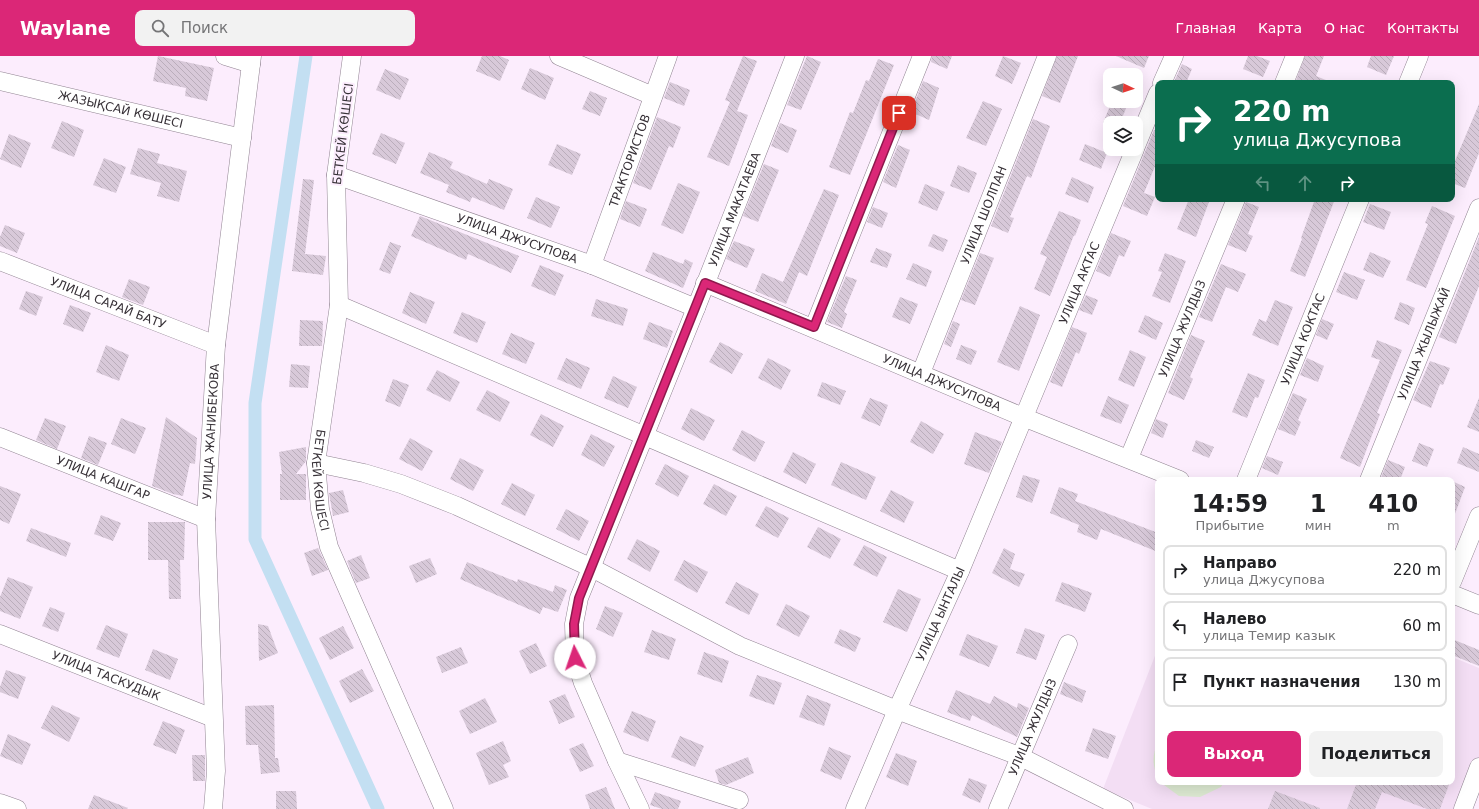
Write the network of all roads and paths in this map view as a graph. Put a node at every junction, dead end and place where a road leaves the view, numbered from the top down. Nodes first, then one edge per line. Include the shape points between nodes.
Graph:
1 (225, 56) edge
2 (352, 56) edge
3 (559, 56) edge
4 (668, 56) edge
5 (795, 56) edge
6 (922, 56) edge
7 (1047, 56) edge
8 (1174, 56) edge
9 (1295, 56) edge
10 (1419, 56) edge
11 (251, 60) edge
12 (591, 63) edge
13 (1163, 80) edge
14 (1285, 80) edge
15 (1409, 80) edge
16 (0, 82) edge
17 (652, 96) junction
18 (1155, 101) edge
19 (1143, 129) edge
20 (242, 138) junction
21 (1132, 156) edge
22 (336, 175) junction
23 (1235, 202) edge
24 (1359, 202) edge
25 (1479, 208) edge
26 (0, 261) edge
27 (592, 265) junction
28 (705, 283) junction
29 (339, 305) junction
30 (696, 308) junction
31 (814, 327) junction
32 (216, 345) junction
33 (921, 373) junction
34 (1023, 417) junction
35 (645, 435) junction
36 (0, 438) edge
37 (1129, 458) junction
38 (316, 463) junction
39 (1173, 477) edge
40 (1247, 477) edge
41 (1370, 477) edge
42 (1479, 516) edge
43 (206, 519) junction
44 (592, 568) junction
45 (960, 571) junction
46 (1455, 575) edge
47 (1455, 595) edge
48 (1479, 605) edge
49 (0, 634) edge
50 (1068, 644) dead end
51 (897, 710) junction
52 (213, 718) junction
53 (1019, 756) junction
54 (616, 762) junction
55 (1477, 777) edge
56 (739, 800) dead end
57 (0, 803) edge
58 (17, 809) edge
59 (213, 809) edge
60 (444, 809) edge
61 (640, 809) edge
62 (855, 809) edge
63 (998, 809) edge
64 (1124, 809) edge
65 (1462, 809) edge

1 - 11 street
2 - 22 street, БЕТКЕЙ КӨШЕСІ
3 - 12 street
4 - 17 street, ТРАКТОРИСТОВ
5 - 28 street, УЛИЦА МАКАТАЕВА
6 - 31 street
7 - 33 street, УЛИЦА ШОЛПАН
8 - 13 street
9 - 14 street
10 - 15 street
11 - 20 street, УЛИЦА ЖАНИБЕКОВА
12 - 17 street
16 - 20 street, ЖАЗЫҚСАЙ КӨШЕСІ
17 - 27 street, ТРАКТОРИСТОВ
18 - 19 street, УЛИЦА АКТАС
20 - 32 street, УЛИЦА ЖАНИБЕКОВА
21 - 34 street, УЛИЦА АКТАС
22 - 27 street, УЛИЦА ДЖУСУПОВА
22 - 29 street, БЕТКЕЙ КӨШЕСІ
23 - 37 street, УЛИЦА ЖУЛДЫЗ
24 - 40 street, УЛИЦА КОКТАС
25 - 41 street, УЛИЦА ЖЫЛЫЖАЙ
26 - 32 street, УЛИЦА САРАЙ БАТУ
27 - 30 street, УЛИЦА ДЖУСУПОВА
28 - 30 street, УЛИЦА МАКАТАЕВА
28 - 31 street, УЛИЦА ДЖУСУПОВА
29 - 35 street
29 - 38 street, БЕТКЕЙ КӨШЕСІ
30 - 35 street, УЛИЦА МАКАТАЕВА
31 - 33 street, УЛИЦА ДЖУСУПОВА
32 - 43 street, УЛИЦА ЖАНИБЕКОВА
33 - 34 street, УЛИЦА ДЖУСУПОВА
34 - 37 street, УЛИЦА ДЖУСУПОВА
34 - 45 street, УЛИЦА ЫНТАЛЫ
35 - 44 street, УЛИЦА МАКАТАЕВА
35 - 45 street
36 - 43 street, УЛИЦА КАШГАР
37 - 39 street, УЛИЦА ДЖУСУПОВА
38 - 44 street via 401,484 457,506
38 - 60 street, БЕТКЕЙ КӨШЕСІ via 320,509 329,547
42 - 46 street
43 - 52 street, УЛИЦА ЖАНИБЕКОВА
44 - 51 street via 740,646
44 - 54 street, УЛИЦА МАКАТАЕВА via 579,598 574,624 574,650 583,683
45 - 51 street, УЛИЦА ЫНТАЛЫ
47 - 48 street
49 - 52 street, УЛИЦА ТАСКУДЫК
50 - 53 street, УЛИЦА ЖУЛДЫЗ
51 - 53 street
51 - 62 street, УЛИЦА ЫНТАЛЫ
52 - 59 street, УЛИЦА ЖАНИБЕКОВА via 216,771
53 - 63 street, УЛИЦА ЖУЛДЫЗ
53 - 64 street
54 - 56 street
54 - 61 street, УЛИЦА МАКАТАЕВА
55 - 65 street
57 - 58 street

